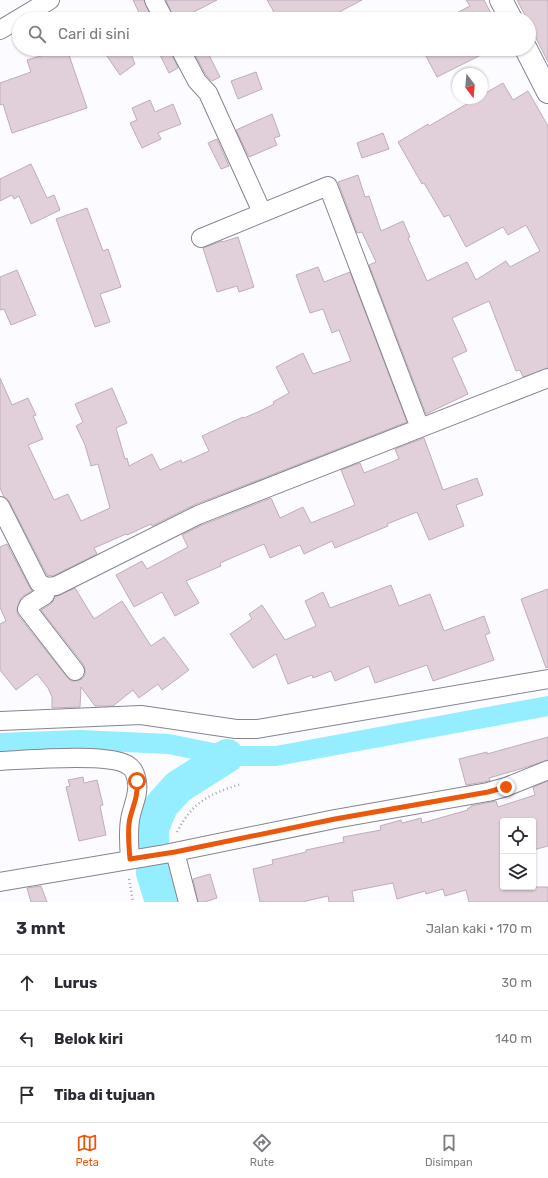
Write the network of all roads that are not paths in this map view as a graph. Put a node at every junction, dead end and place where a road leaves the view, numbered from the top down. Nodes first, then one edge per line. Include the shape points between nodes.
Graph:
1 (50, 0) edge
2 (154, 0) edge
3 (501, 0) edge
4 (30, 12) edge
5 (160, 12) edge
6 (507, 12) edge
7 (12, 23) edge
8 (0, 30) edge
9 (184, 56) edge
10 (530, 56) edge
11 (548, 92) edge
12 (262, 212) junction
13 (201, 238) dead end
14 (548, 378) edge
15 (420, 428) junction
16 (0, 506) edge
17 (47, 587) junction
18 (75, 671) dead end
19 (548, 679) edge
20 (0, 721) edge
21 (0, 761) edge
22 (548, 770) edge
23 (170, 853) junction
24 (137, 858) junction
25 (0, 882) edge
26 (188, 902) edge

1 - 4 street
2 - 5 street
3 - 6 main road
7 - 8 street
9 - 12 street via 197,81 208,93
10 - 11 main road
12 - 13 street
12 - 15 street via 328,186
14 - 15 street
15 - 17 street via 198,515 56,586
16 - 17 street via 40,583
17 - 18 street via 45,595 26,609
19 - 20 street via 258,729 236,729 141,715
21 - 24 street via 87,758 118,760 130,766 135,772 138,793 129,829
22 - 23 street via 488,792 335,819
23 - 24 street
23 - 26 street
24 - 25 street

